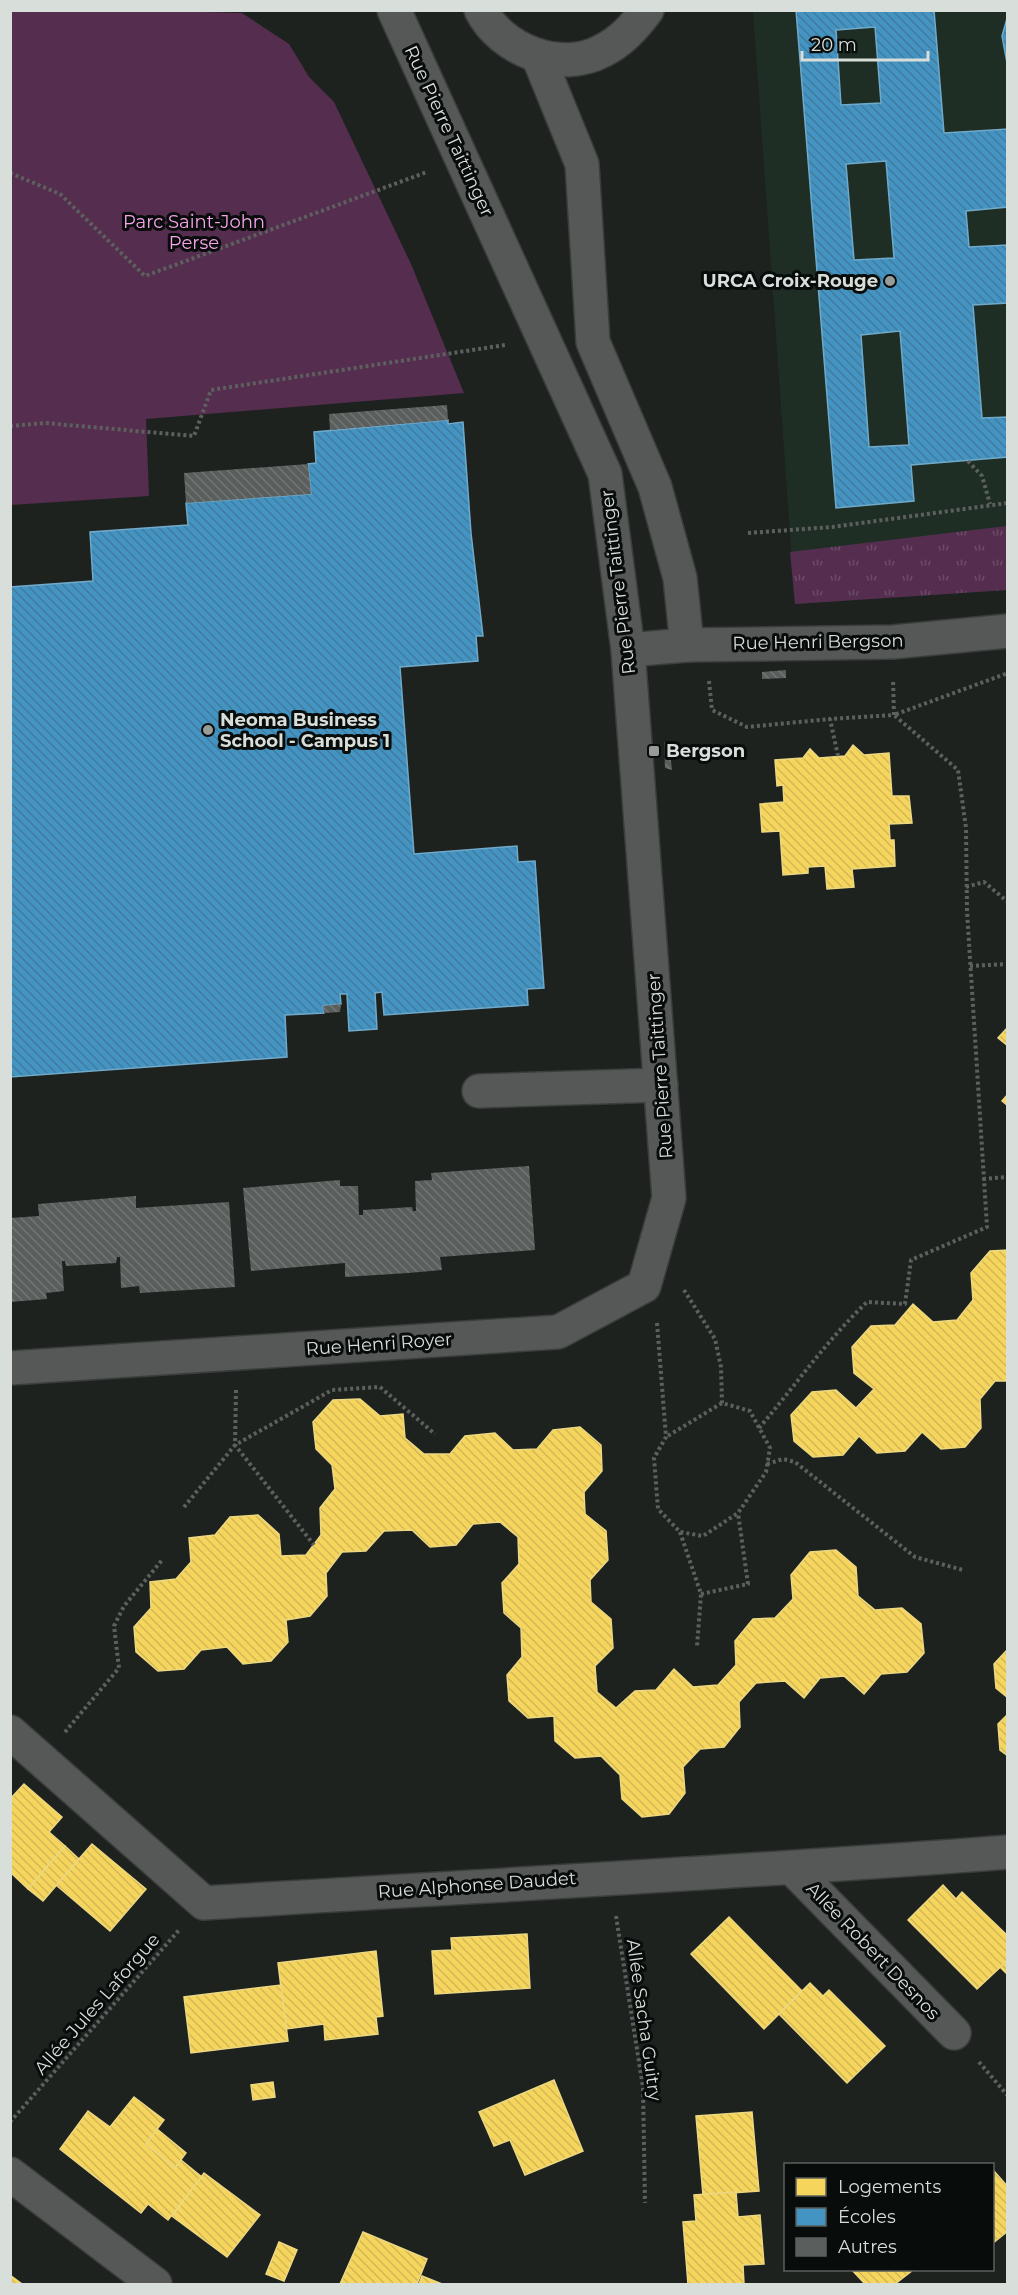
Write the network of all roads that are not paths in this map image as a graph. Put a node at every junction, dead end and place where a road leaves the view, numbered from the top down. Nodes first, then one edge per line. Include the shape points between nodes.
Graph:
1 (394, 10) edge
2 (481, 10) edge
3 (647, 10) edge
4 (538, 56) junction
5 (1008, 631) edge
6 (697, 645) junction
7 (628, 651) junction
8 (661, 1085) junction
9 (479, 1091) dead end
10 (669, 1198) joint
11 (10, 1368) edge
12 (10, 1732) edge
13 (1008, 1852) edge
14 (793, 1869) junction
15 (954, 2033) dead end
16 (10, 2174) edge
17 (155, 2284) edge

1 - 7 street, Rue Pierre Taittinger via 605,474
2 - 4 street via 487,22 510,43
3 - 4 street via 627,35 600,52 569,60
4 - 6 street via 582,164 593,342 655,487
5 - 6 street, Rue Henri Bergson via 893,642
6 - 7 street, Rue Henri Bergson
7 - 8 street, Rue Pierre Taittinger
8 - 9 street
8 - 10 street, Rue Pierre Taittinger
10 - 11 street, Rue Henri Royer via 644,1286 558,1332
12 - 14 street, Rue Alphonse Daudet via 204,1903
13 - 14 street, Rue Alphonse Daudet
14 - 15 street, Allée Robert Desnos
16 - 17 street

